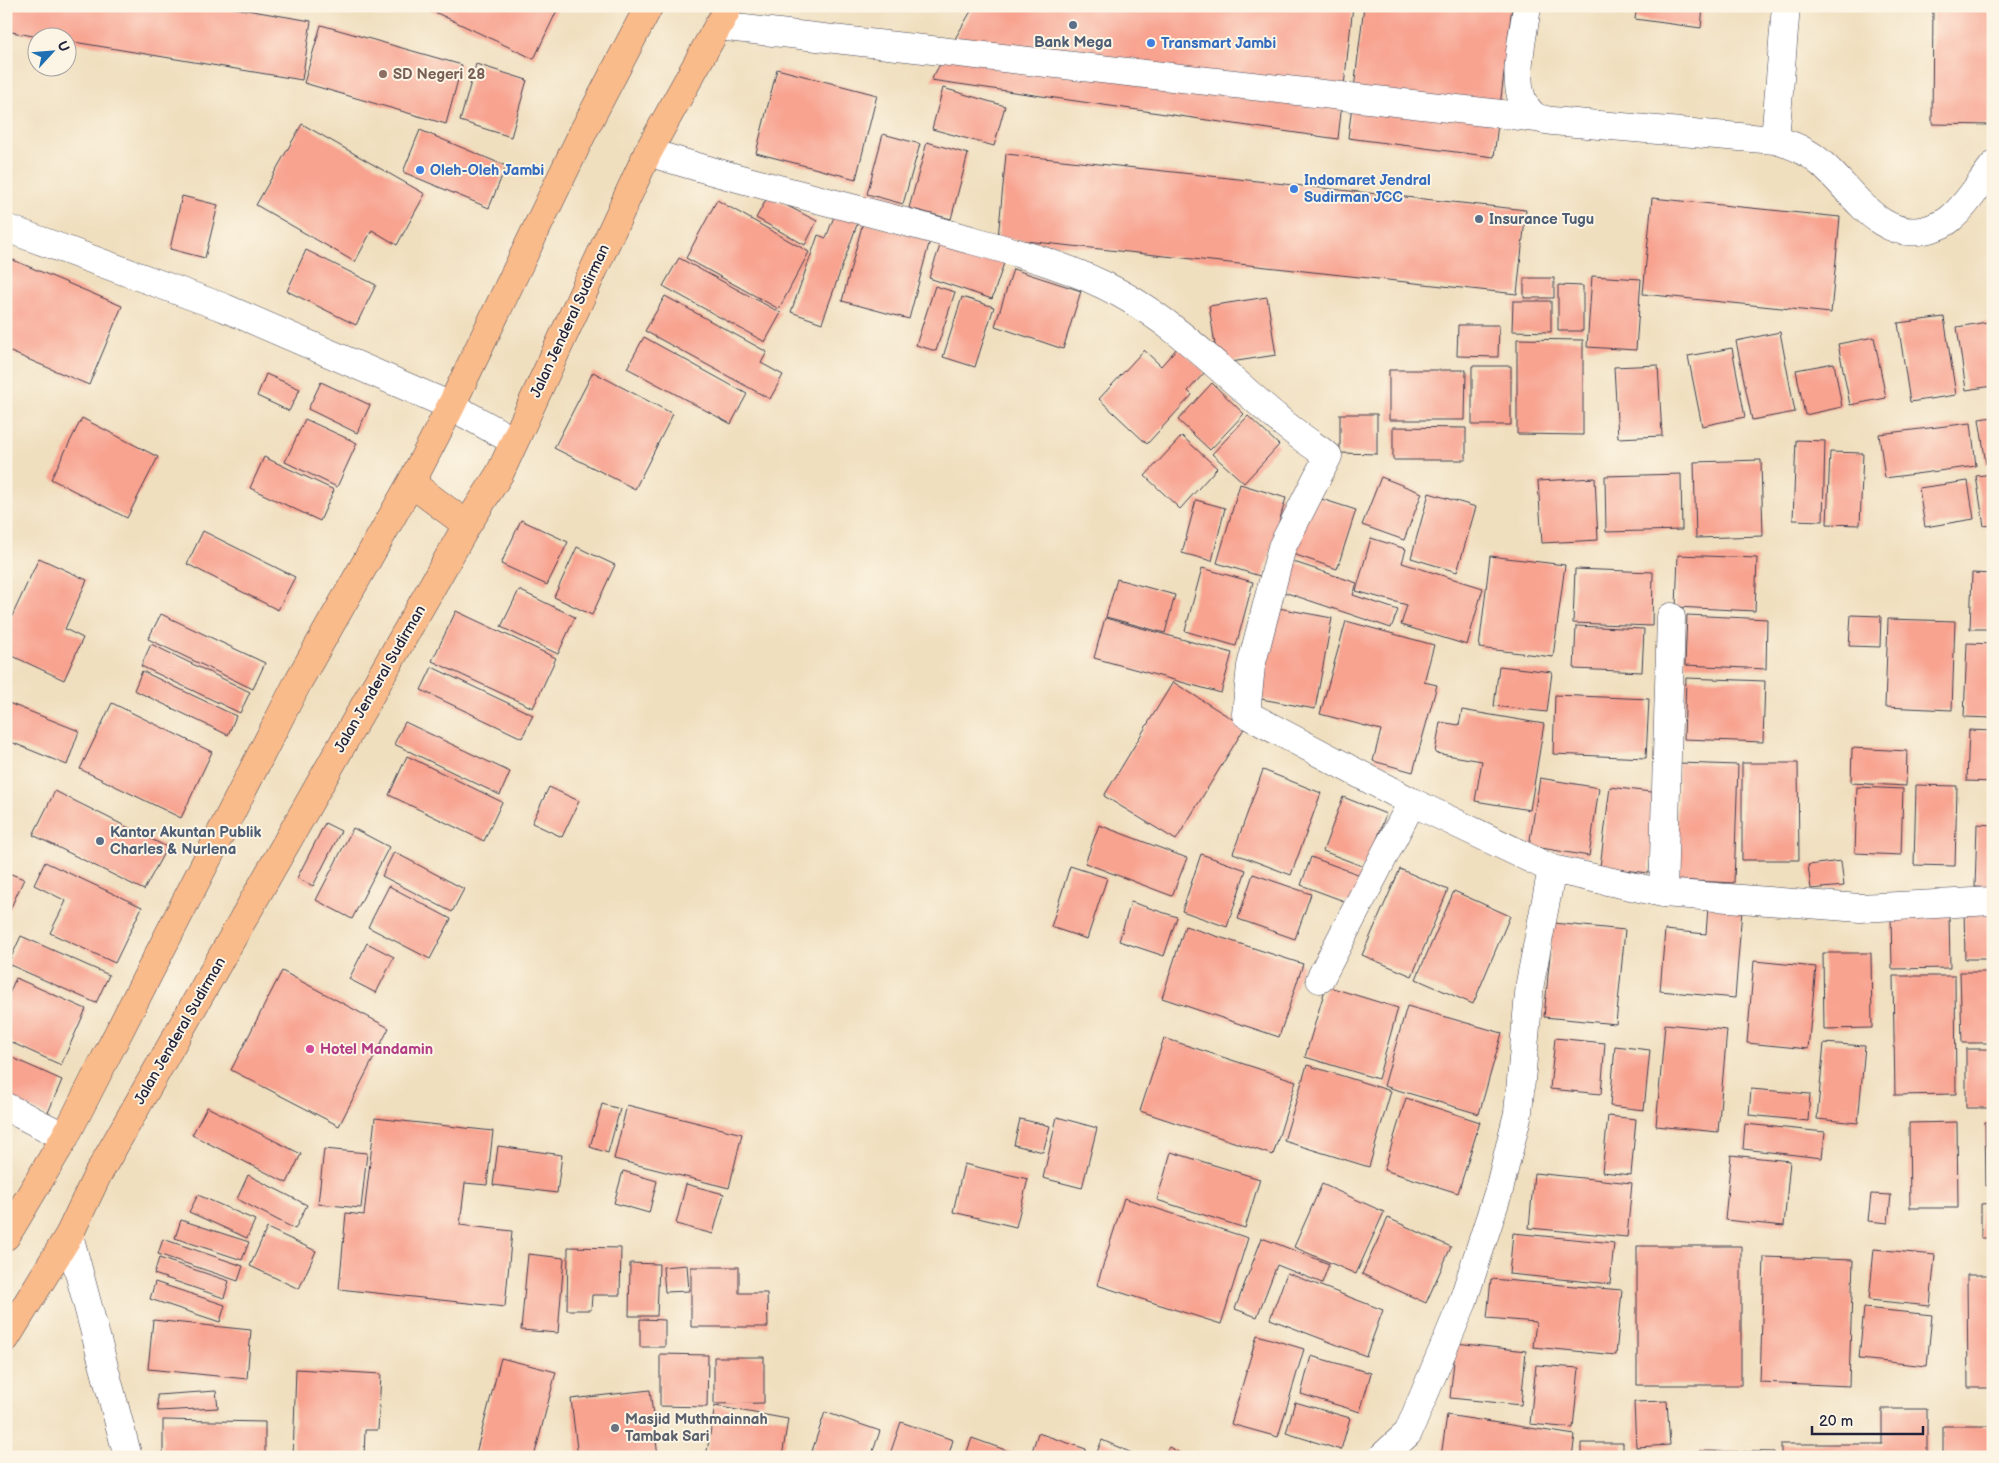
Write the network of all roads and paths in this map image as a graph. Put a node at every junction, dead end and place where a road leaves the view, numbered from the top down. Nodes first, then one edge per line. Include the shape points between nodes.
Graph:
1 (650, 6) edge
2 (1527, 6) edge
3 (1786, 6) edge
4 (724, 16) edge
5 (1538, 118) junction
6 (1775, 140) junction
7 (648, 152) junction
8 (1993, 166) edge
9 (6, 228) edge
10 (451, 406) junction
11 (514, 441) junction
12 (411, 483) junction
13 (467, 526) junction
14 (1671, 617) dead end
15 (1412, 802) junction
16 (1552, 869) junction
17 (1663, 893) junction
18 (1993, 901) edge
19 (1320, 979) dead end
20 (6, 1107) edge
21 (65, 1137) junction
22 (70, 1235) junction
23 (6, 1236) edge
24 (6, 1338) edge
25 (1386, 1455) edge
26 (128, 1457) edge

1 - 10 highway via 584,130
2 - 5 street via 1519,91 1530,113
3 - 6 street
4 - 5 street
4 - 7 highway, Jalan Jenderal Sudirman
5 - 6 street via 1552,122
6 - 8 street via 1794,145 1808,154 1822,164 1874,218 1906,233 1922,232 1948,221
7 - 11 highway, Jalan Jenderal Sudirman
7 - 15 street via 712,173 1036,258 1086,276 1123,294 1160,320 1282,423 1328,456 1282,547 1251,666 1246,714
9 - 10 street via 225,308
10 - 11 street
10 - 12 highway
11 - 13 highway, Jalan Jenderal Sudirman via 500,473
12 - 13 highway
12 - 21 highway via 300,680
13 - 22 highway, Jalan Jenderal Sudirman via 97,1176
14 - 17 street
15 - 16 street
15 - 19 street
16 - 17 street
16 - 25 street via 1530,983 1518,1113 1499,1190 1462,1304 1408,1434
17 - 18 street via 1860,908
20 - 21 street
21 - 23 highway
22 - 24 highway, Jalan Jenderal Sudirman
22 - 26 street

